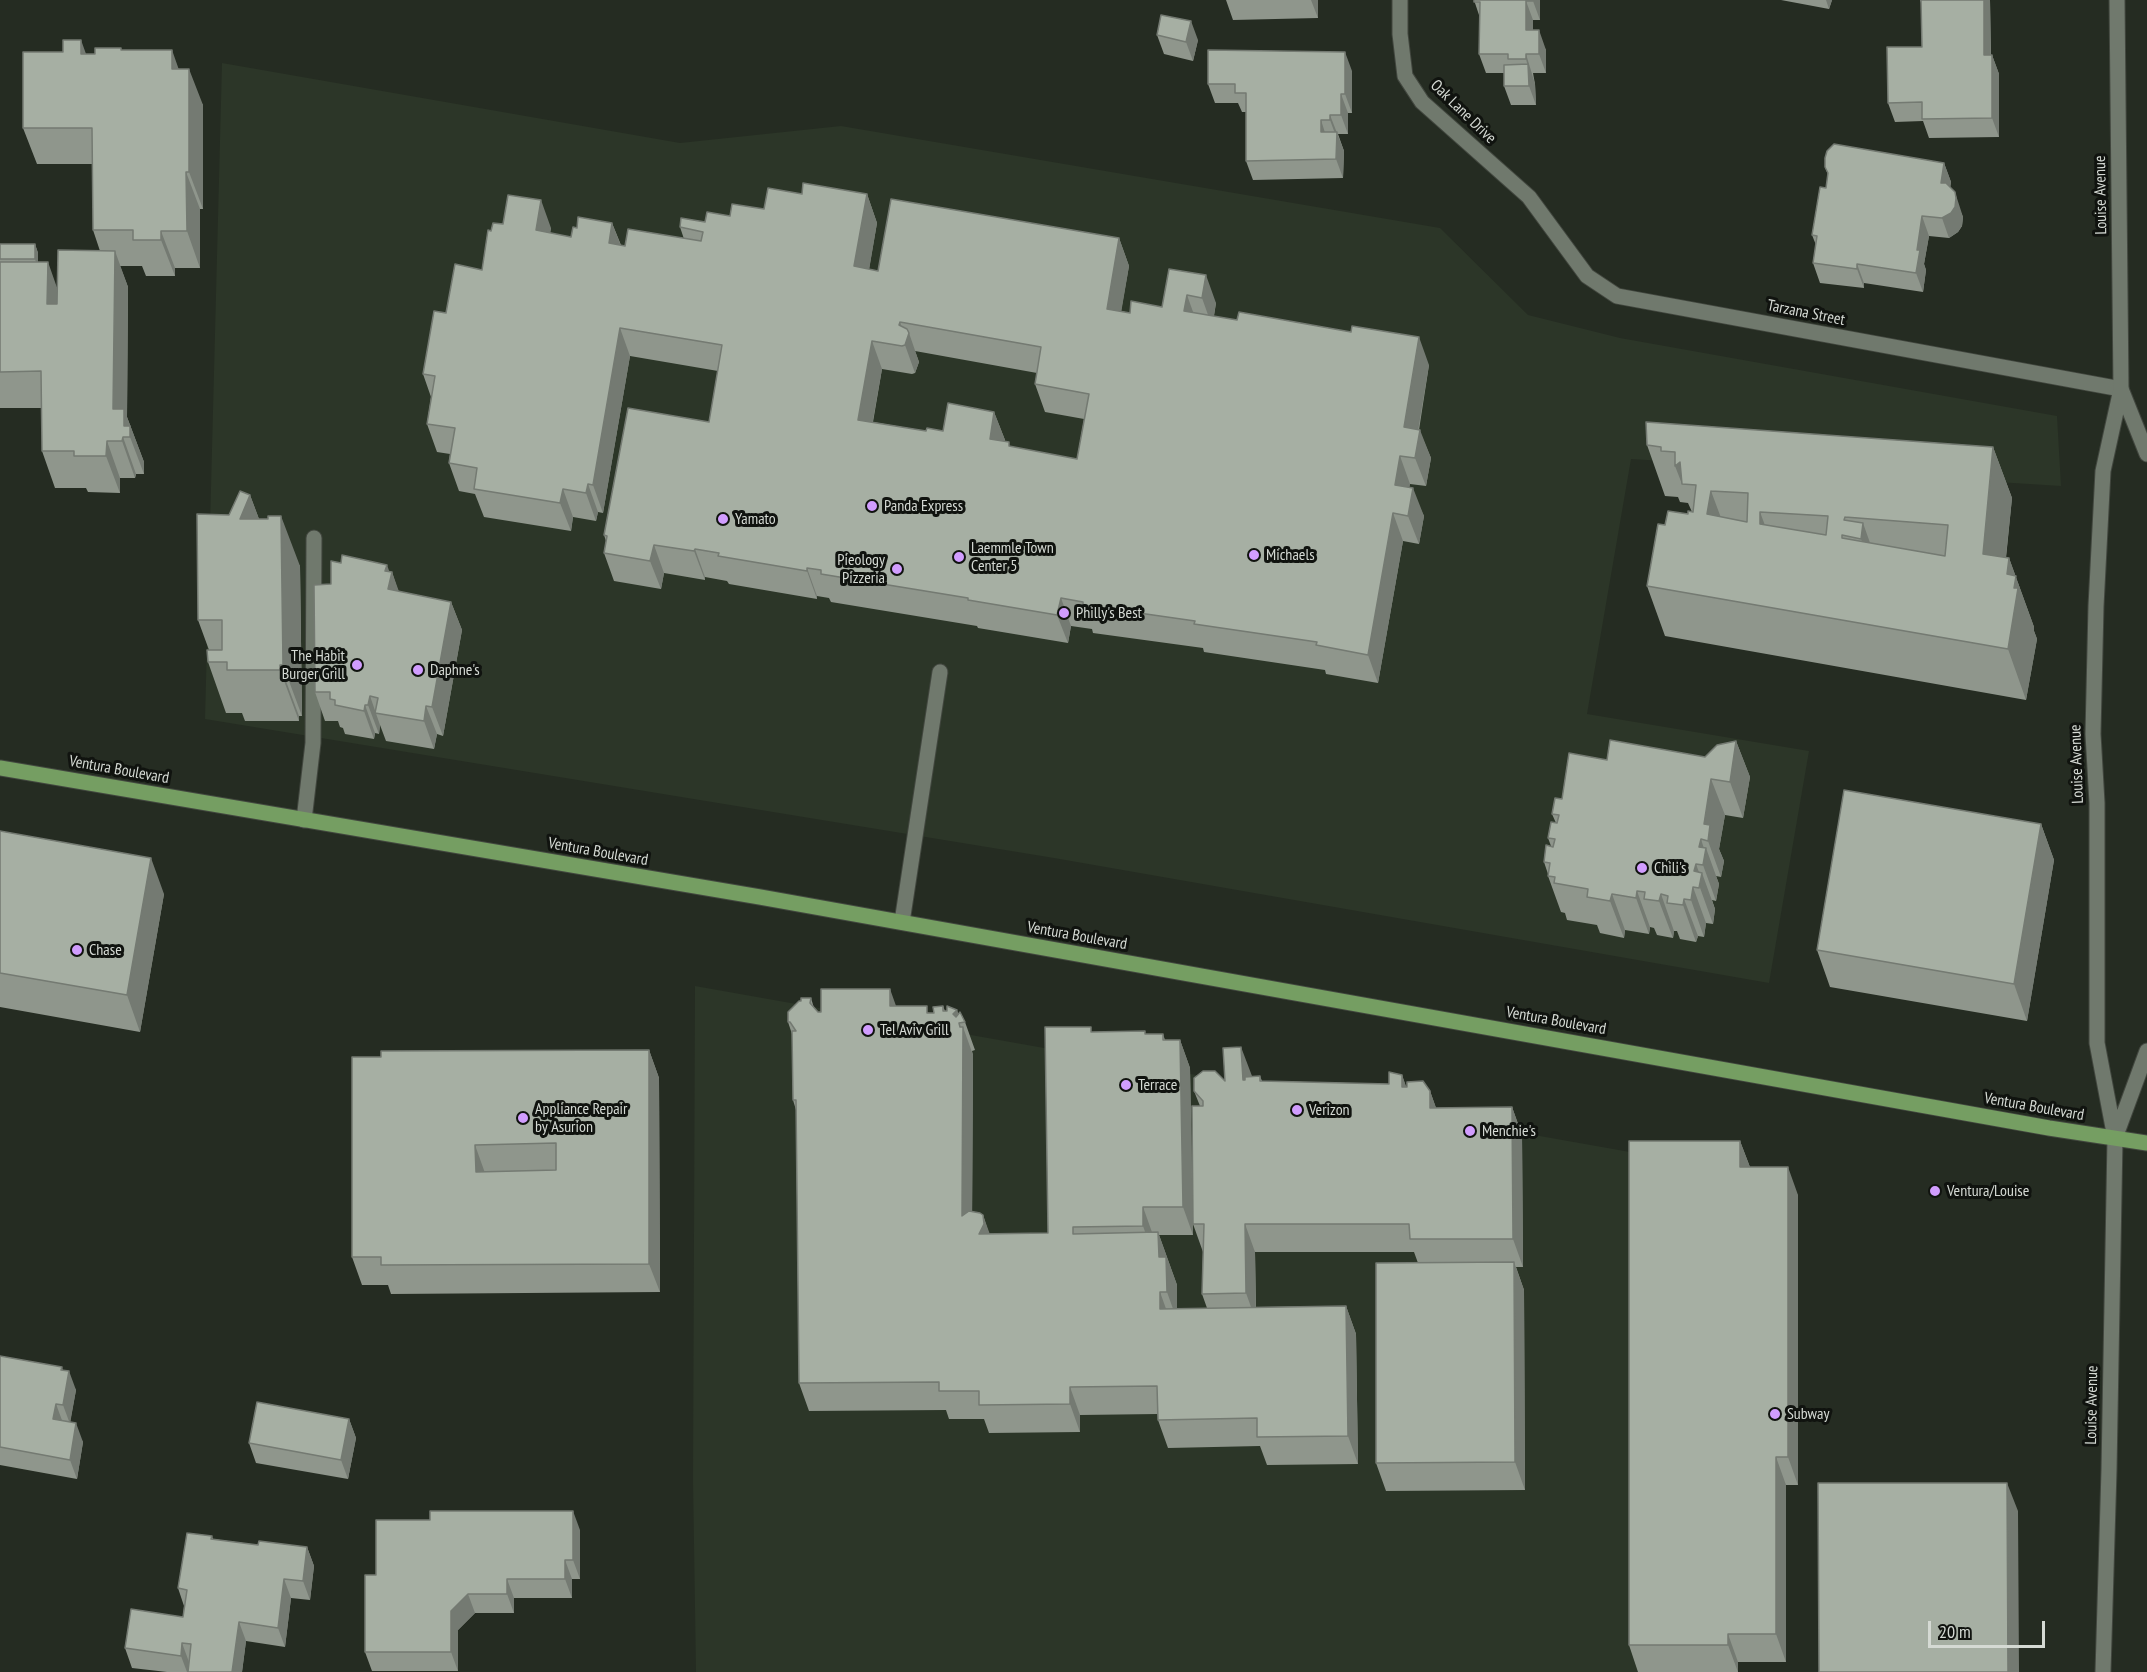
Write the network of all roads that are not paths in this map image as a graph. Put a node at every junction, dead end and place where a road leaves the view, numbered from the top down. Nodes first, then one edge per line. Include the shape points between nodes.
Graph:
1 (1400, 0) edge
2 (2117, 0) edge
3 (1529, 197) joint
4 (2121, 389) junction
5 (2147, 454) edge
6 (314, 538) dead end
7 (940, 672) dead end
8 (0, 768) edge
9 (304, 820) junction
10 (902, 922) junction
11 (2147, 1051) edge
12 (2115, 1138) junction
13 (2147, 1143) edge
14 (2103, 1672) edge

1 - 3 street, Oak Lane Drive via 1405,76 1422,102
2 - 4 street, Louise Avenue
3 - 4 street, Tarzana Street via 1587,276 1617,296
4 - 5 street, Louise Avenue
4 - 12 street, Louise Avenue via 2103,471 2093,734 2097,803 2097,1043
6 - 9 street via 313,743
7 - 10 street
8 - 9 main road, Ventura Boulevard
9 - 10 main road, Ventura Boulevard
10 - 12 main road, Ventura Boulevard
11 - 12 street, Louise Avenue
12 - 13 main road, Ventura Boulevard
12 - 14 street, Louise Avenue

